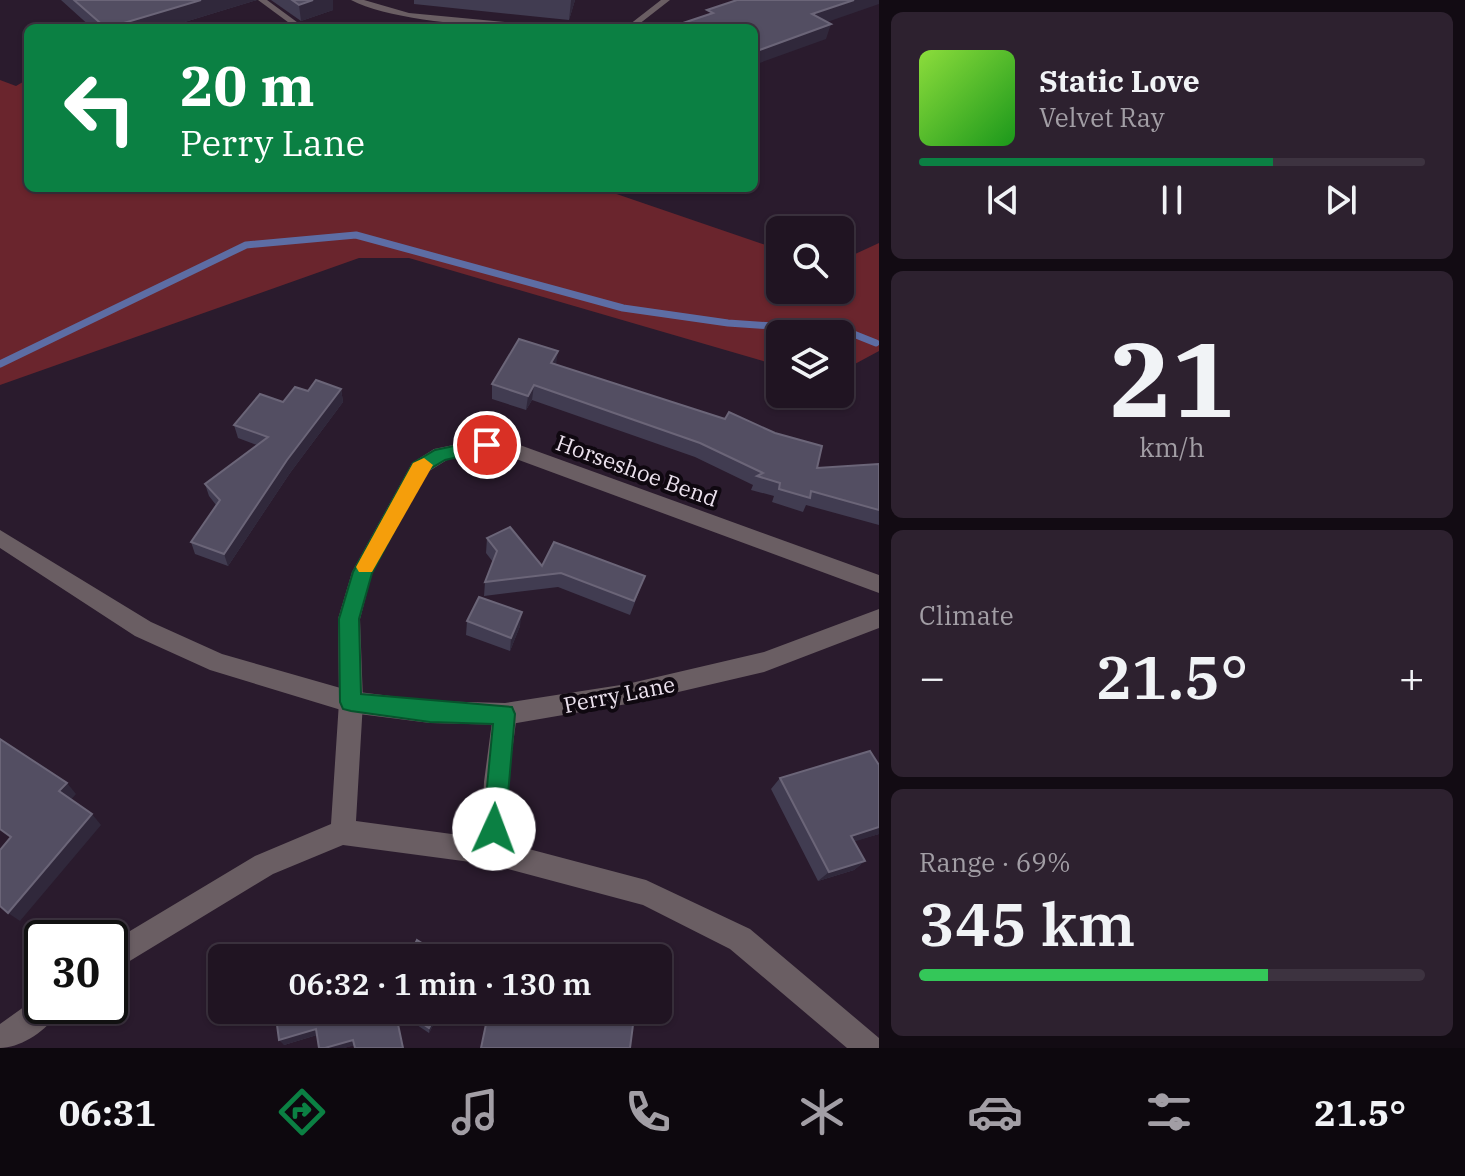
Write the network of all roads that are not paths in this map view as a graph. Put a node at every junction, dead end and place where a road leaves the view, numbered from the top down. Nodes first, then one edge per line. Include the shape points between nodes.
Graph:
1 (262, 0) edge
2 (355, 0) edge
3 (666, 0) edge
4 (294, 24) edge
5 (504, 24) edge
6 (634, 24) edge
7 (0, 538) edge
8 (879, 584) edge
9 (879, 618) edge
10 (351, 702) junction
11 (505, 714) junction
12 (343, 832) junction
13 (493, 852) junction
14 (128, 948) edge
15 (24, 1024) edge
16 (0, 1042) edge
17 (869, 1048) edge

1 - 4 lane
2 - 5 lane via 408,15
3 - 6 lane
7 - 10 street, Perry Lane via 143,629 218,663
8 - 10 street, Horseshoe Bend via 510,449 464,448 419,468 362,572 349,619
9 - 11 street, Perry Lane via 764,662 627,694
10 - 11 street, Perry Lane
10 - 12 street, Horseshoe Bend
11 - 13 street
12 - 13 street
12 - 14 street via 264,865
13 - 17 street via 646,893 740,939
15 - 16 street

